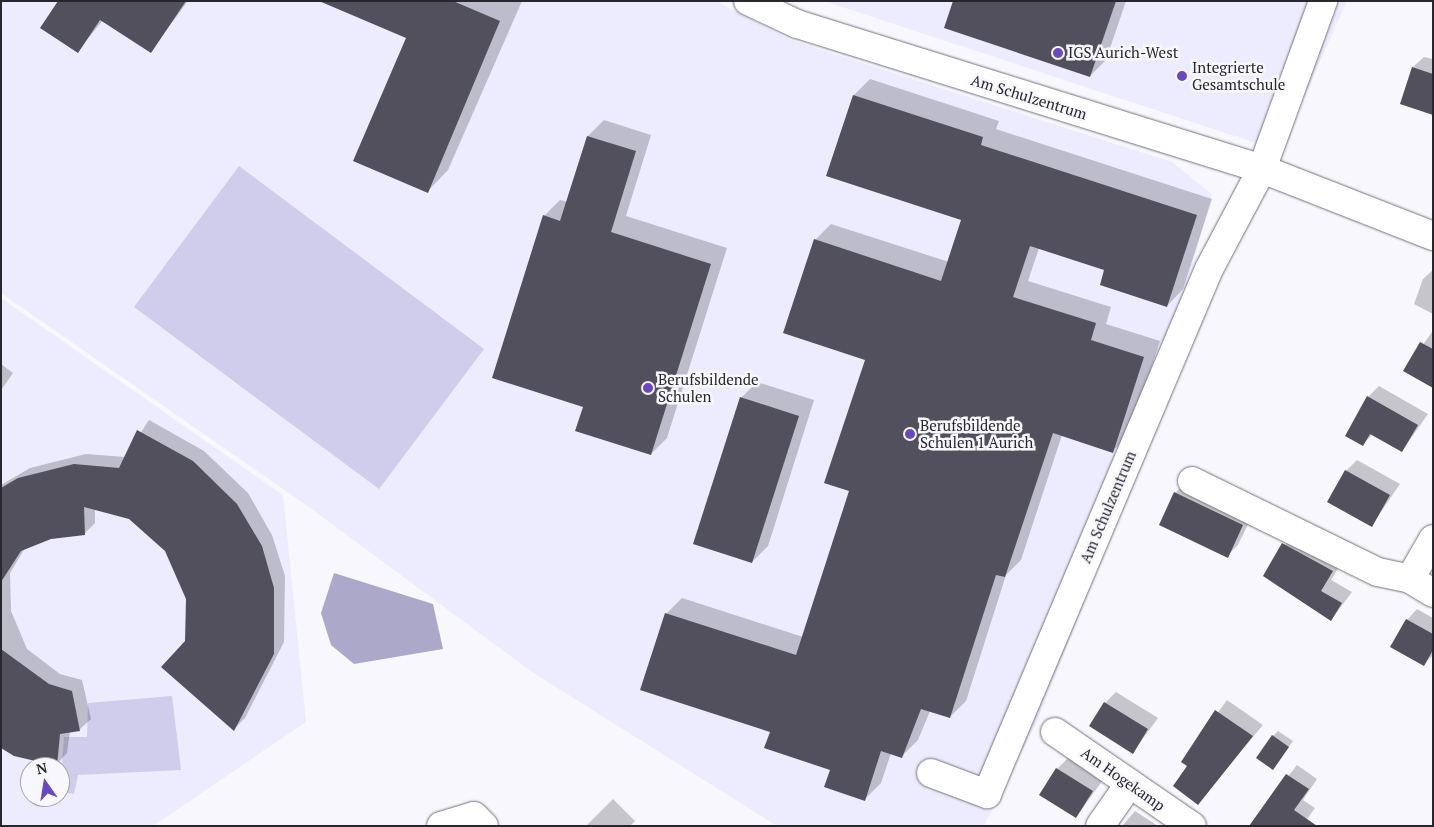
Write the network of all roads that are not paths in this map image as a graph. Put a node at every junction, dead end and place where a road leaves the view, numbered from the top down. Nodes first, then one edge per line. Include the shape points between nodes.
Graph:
1 (748, 1) edge
2 (1323, 1) edge
3 (1262, 169) junction
4 (1433, 236) edge
5 (1192, 482) dead end
6 (1433, 539) edge
7 (1421, 586) edge
8 (1055, 732) dead end
9 (931, 773) dead end
10 (1130, 783) junction
11 (441, 826) edge
12 (484, 826) edge
13 (1100, 826) edge
14 (1192, 826) edge

1 - 3 street, Am Schulzentrum via 797,24
2 - 3 street, Am Schulzentrum
3 - 4 street, Am Schulzentrum
3 - 9 street, Am Schulzentrum via 1210,268 987,794
5 - 7 street via 1378,572
6 - 7 street
8 - 10 street, Am Hogekamp
10 - 13 street
10 - 14 street, Am Hogekamp
11 - 12 street via 474,816

